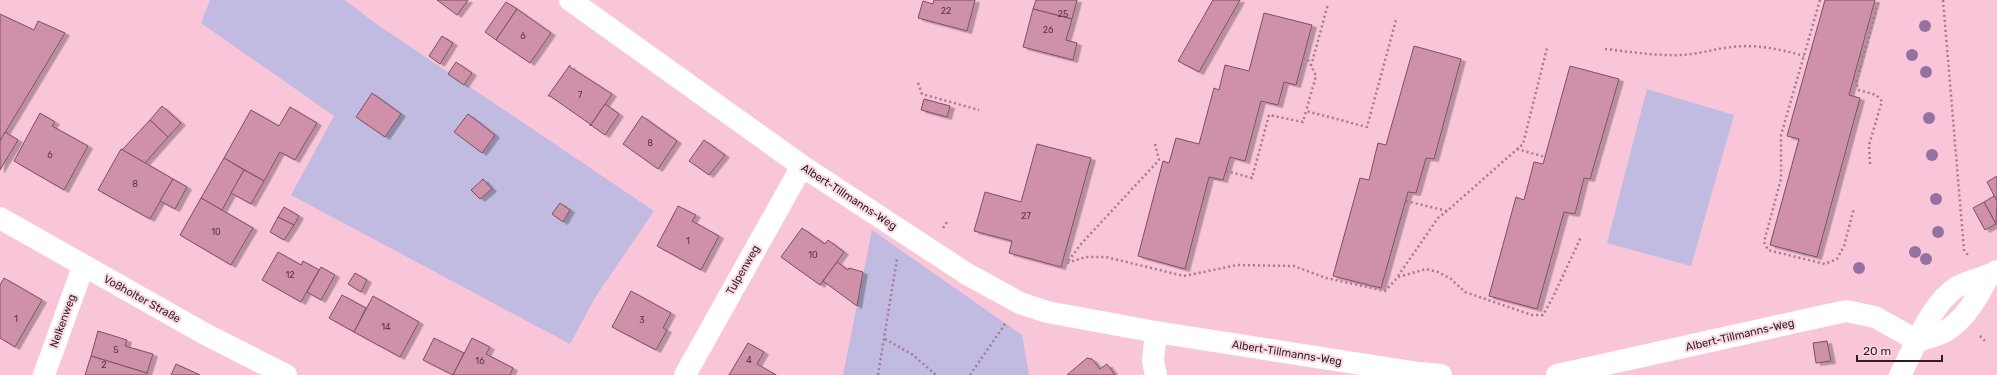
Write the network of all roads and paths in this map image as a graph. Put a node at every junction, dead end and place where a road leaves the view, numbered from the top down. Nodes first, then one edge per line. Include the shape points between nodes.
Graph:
1 (570, 0) edge
2 (1820, 0) edge
3 (1879, 0) edge
4 (1943, 0) edge
5 (1328, 4) dead end
6 (1396, 20) dead end
7 (1547, 48) dead end
8 (1606, 49) dead end
9 (1804, 56) junction
10 (1303, 58) dead end
11 (1311, 66) junction
12 (918, 83) dead end
13 (979, 110) dead end
14 (1306, 111) junction
15 (1155, 144) dead end
16 (1516, 149) junction
17 (1545, 157) dead end
18 (1870, 164) dead end
19 (802, 166) junction
20 (1226, 171) dead end
21 (1406, 201) dead end
22 (1854, 208) dead end
23 (1447, 211) junction
24 (0, 218) edge
25 (902, 232) junction
26 (1582, 237) dead end
27 (1964, 250) dead end
28 (83, 267) junction
29 (1993, 274) edge
30 (1398, 277) junction
31 (1020, 303) junction
32 (1156, 332) junction
33 (885, 339) junction
34 (1918, 341) junction
35 (1419, 374) edge
36 (44, 375) edge
37 (286, 375) edge
38 (685, 375) edge
39 (878, 375) edge
40 (936, 375) edge
41 (970, 375) edge
42 (1156, 375) edge
43 (1441, 375) edge
44 (1557, 375) edge
45 (1900, 375) edge

1 - 19 street, Albert-Tillmanns-Weg
2 - 9 path
3 - 18 path via 1856,83 1859,90 1876,95 1882,101 1869,145
4 - 27 path
5 - 11 path
6 - 14 path via 1367,127
7 - 16 path via 1523,144
8 - 9 path via 1682,55 1752,46 1775,48
9 - 22 path via 1781,135 1781,179 1764,242 1768,250 1825,264 1837,259 1844,246
10 - 11 path via 1309,61
11 - 14 path via 1316,76
12 - 13 path via 922,94
14 - 20 path via 1303,122 1269,114 1252,178
15 - 30 path via 1159,160 1081,244 1067,263 1086,257 1106,257 1184,276 1237,265 1294,266 1326,278 1385,290
16 - 17 path
16 - 23 path
19 - 25 street, Albert-Tillmanns-Weg
19 - 38 street, Tulpenweg
21 - 23 path
23 - 30 path via 1438,218
24 - 28 street, Voßholter Straße
25 - 31 street, Albert-Tillmanns-Weg via 966,274
25 - 33 path
26 - 30 path via 1543,314 1532,315 1480,299 1465,292 1451,279 1438,272 1426,269
28 - 36 street, Nelkenweg
28 - 37 street, Voßholter Straße via 204,334
29 - 34 street via 1973,305 1961,317 1944,332
31 - 32 street, Albert-Tillmanns-Weg via 1047,312
31 - 41 path
32 - 35 street, Albert-Tillmanns-Weg
32 - 42 street via 1153,361
33 - 39 path
33 - 40 path via 913,356
34 - 44 street, Albert-Tillmanns-Weg via 1875,317 1846,311
34 - 45 street
35 - 43 street, Albert-Tillmanns-Weg

